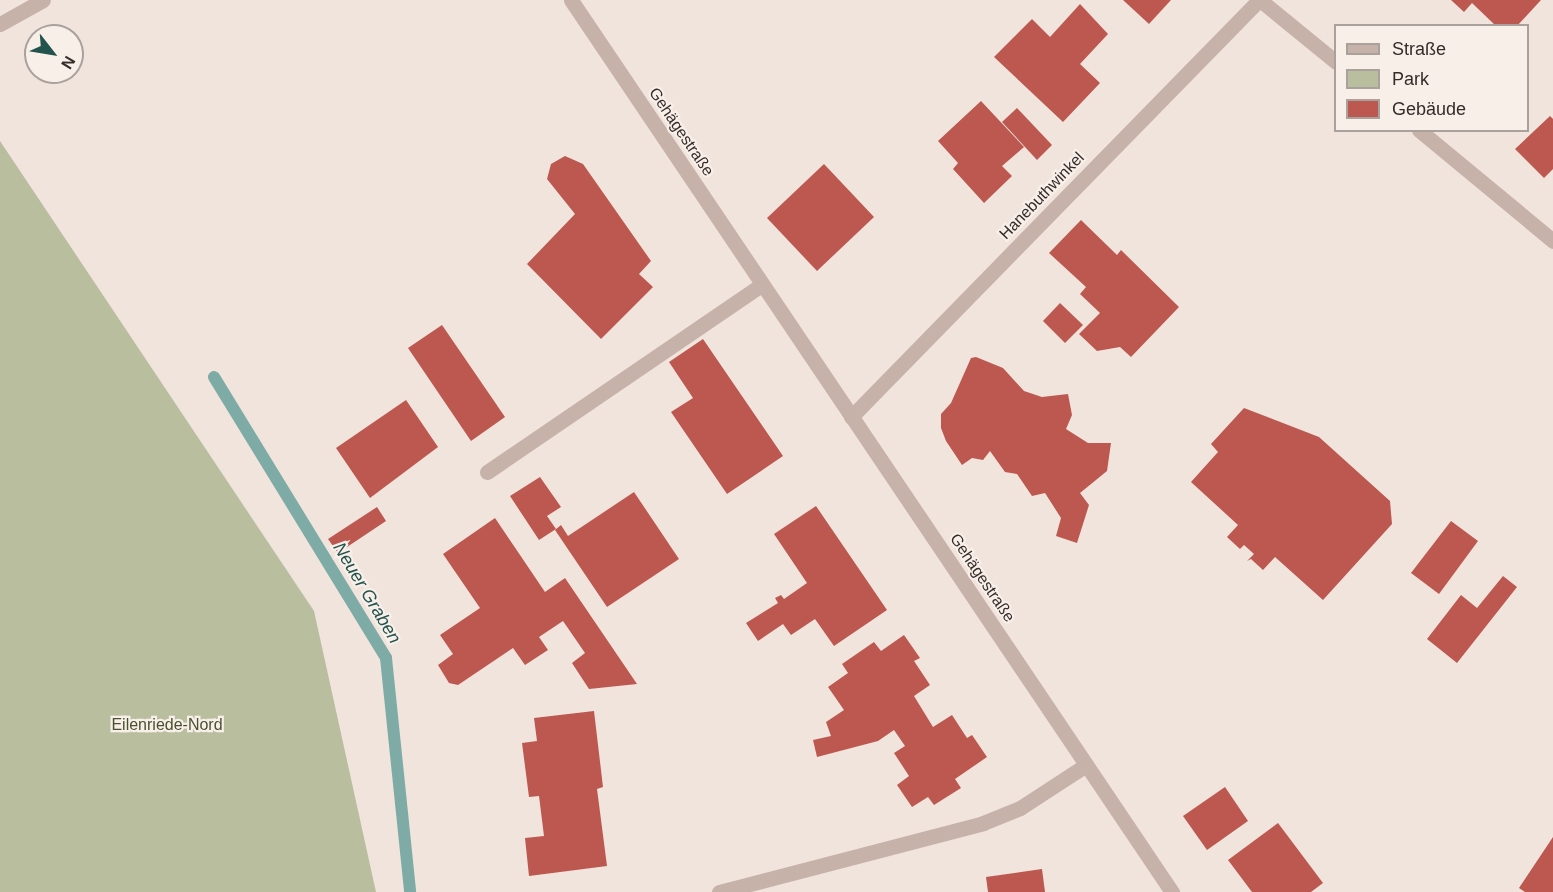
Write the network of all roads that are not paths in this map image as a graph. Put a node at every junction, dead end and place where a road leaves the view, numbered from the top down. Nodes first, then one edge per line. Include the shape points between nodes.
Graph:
1 (44, 0) edge
2 (571, 0) edge
3 (1259, 0) edge
4 (0, 24) edge
5 (1334, 61) edge
6 (1421, 132) edge
7 (1553, 241) edge
8 (761, 285) junction
9 (851, 417) junction
10 (487, 471) dead end
11 (1086, 765) junction
12 (719, 892) edge
13 (1172, 892) edge

1 - 4 street
2 - 8 street, Gehägestraße
3 - 5 street, Hanebuthwinkel
3 - 9 street, Hanebuthwinkel
6 - 7 street
8 - 9 street, Gehägestraße
8 - 10 street
9 - 11 street, Gehägestraße
11 - 12 street via 1020,808 983,823
11 - 13 street, Gehägestraße

